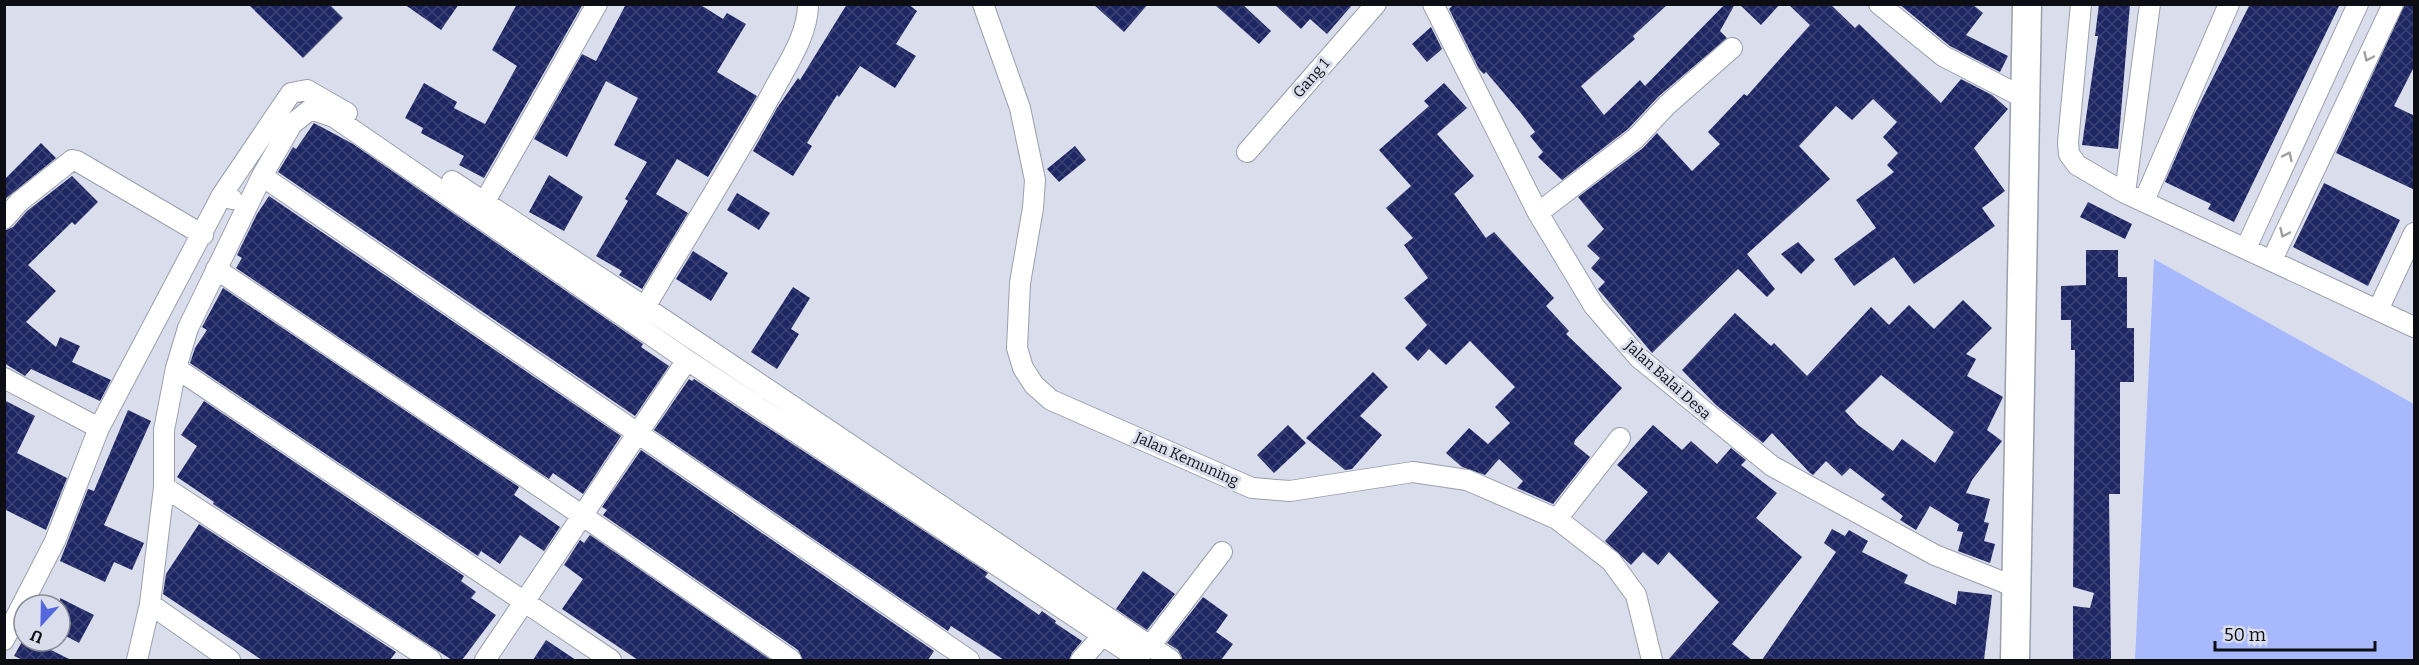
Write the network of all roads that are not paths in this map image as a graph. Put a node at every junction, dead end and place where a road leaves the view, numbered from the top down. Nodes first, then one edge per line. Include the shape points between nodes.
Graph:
1 (597, 4) edge
2 (808, 4) edge
3 (983, 4) edge
4 (1376, 4) edge
5 (1433, 4) edge
6 (1879, 4) edge
7 (2027, 4) edge
8 (2081, 4) edge
9 (2150, 4) edge
10 (2229, 4) edge
11 (2358, 4) edge
12 (2393, 4) edge
13 (1732, 48) dead end
14 (2026, 99) junction
15 (1247, 152) dead end
16 (262, 176) junction
17 (2125, 193) junction
18 (222, 195) junction
19 (2144, 201) junction
20 (484, 203) junction
21 (244, 208) junction
22 (1538, 213) junction
23 (4, 219) edge
24 (2415, 233) edge
25 (204, 234) junction
26 (2246, 248) junction
27 (2272, 260) junction
28 (216, 268) junction
29 (645, 307) junction
30 (2378, 310) junction
31 (2415, 327) edge
32 (687, 360) junction
33 (176, 368) junction
34 (4, 378) edge
35 (99, 428) junction
36 (638, 433) junction
37 (1620, 438) dead end
38 (164, 487) junction
39 (583, 516) junction
40 (1557, 519) junction
41 (1222, 552) dead end
42 (2018, 588) junction
43 (524, 602) junction
44 (150, 604) junction
45 (1102, 636) junction
46 (4, 640) edge
47 (1145, 653) edge
48 (137, 660) edge
49 (230, 660) edge
50 (431, 660) edge
51 (485, 660) edge
52 (611, 660) edge
53 (791, 660) edge
54 (969, 660) edge
55 (1081, 660) edge
56 (1171, 660) edge
57 (1652, 660) edge
58 (2015, 660) edge

1 - 20 street
2 - 29 street via 804,30 786,66
3 - 40 street, Jalan Kemuning via 1020,108 1035,180 1034,208 1020,283 1017,348 1034,385 1051,400 1252,488 1290,491 1413,472 1439,474 1467,480
4 - 15 street, Gang 1
5 - 22 street, Jalan Balai Desa
6 - 14 street via 1942,56
7 - 14 main road
8 - 17 street via 2069,154 2077,165
9 - 17 street
10 - 19 street
26 -> 11 street
12 -> 27 street
13 - 22 street via 1636,138
14 - 42 main road
16 - 21 street
16 - 32 street via 297,119 311,109 323,112
16 - 36 street
17 - 19 street
18 - 20 street via 286,96 302,90 320,95
18 - 21 street
18 - 25 street
19 - 26 street
20 - 29 street
21 - 28 street
22 - 42 street, Jalan Balai Desa via 1594,306 1627,345 1757,456 1935,555
23 - 25 street via 72,160 78,160
24 - 30 street
25 - 35 street
26 - 27 street
27 - 30 street
28 - 33 street via 188,328
28 - 39 street
29 - 47 street
30 - 31 street
32 - 36 street
32 - 45 street
33 - 38 street via 164,430
33 - 43 street
34 - 35 street
35 - 46 street via 55,542
36 - 39 street
36 - 54 street
37 - 40 street
38 - 44 street
38 - 50 street
39 - 43 street
39 - 53 street
40 - 57 street, Jalan Kemuning via 1611,561 1636,595
41 - 47 street
42 - 58 main road
43 - 51 street
43 - 52 street
44 - 48 street
44 - 49 street
45 - 47 street
45 - 55 street
47 - 56 street

